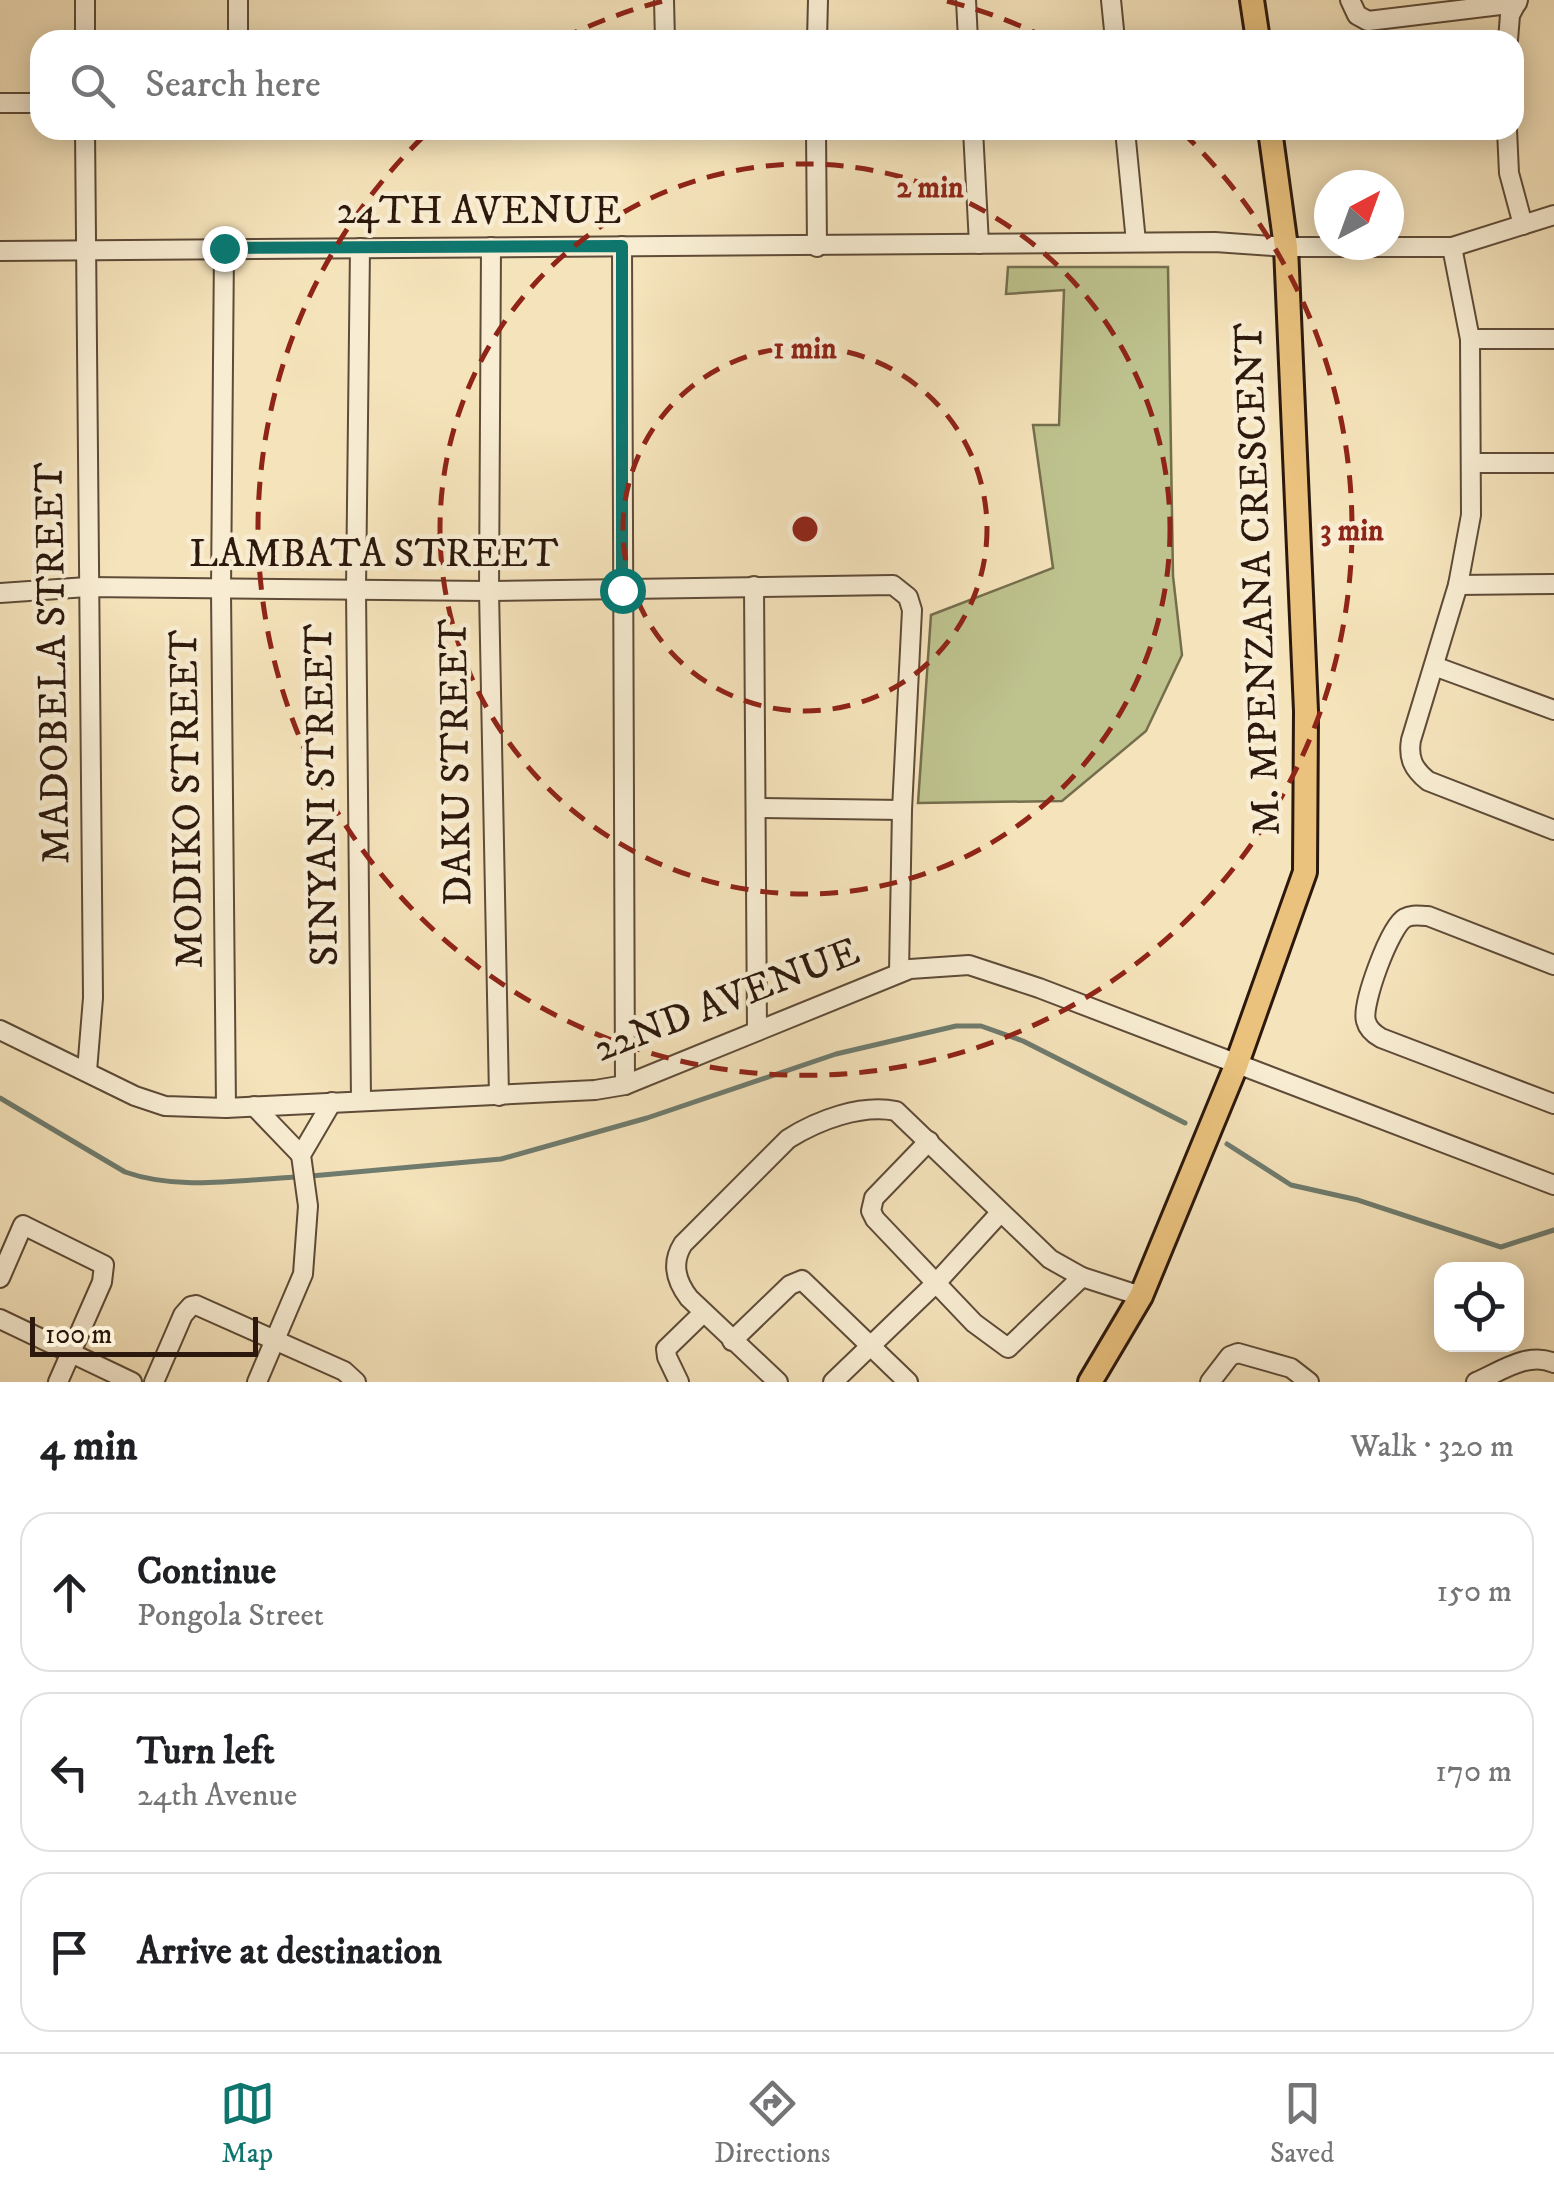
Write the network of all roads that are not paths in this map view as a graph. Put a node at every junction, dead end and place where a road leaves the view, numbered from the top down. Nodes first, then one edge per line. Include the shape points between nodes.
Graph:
1 (85, 0) edge
2 (238, 0) edge
3 (664, 0) edge
4 (818, 0) edge
5 (966, 0) edge
6 (1111, 0) edge
7 (1252, 0) edge
8 (1350, 0) edge
9 (1517, 1) edge
10 (85, 30) edge
11 (238, 30) edge
12 (665, 30) edge
13 (817, 30) edge
14 (968, 30) edge
15 (1115, 30) edge
16 (1256, 30) edge
17 (1509, 30) edge
18 (0, 103) edge
19 (30, 103) edge
20 (84, 140) edge
21 (816, 140) edge
22 (974, 140) edge
23 (1126, 140) edge
24 (1271, 140) edge
25 (1507, 140) edge
26 (1554, 215) edge
27 (1522, 225) junction
28 (1136, 242) junction
29 (980, 244) junction
30 (622, 246) junction
31 (491, 247) junction
32 (817, 247) junction
33 (1286, 247) junction
34 (224, 248) junction
35 (360, 248) junction
36 (1452, 248) junction
37 (0, 252) edge
38 (86, 253) junction
39 (1554, 339) edge
40 (1470, 340) junction
41 (1554, 462) edge
42 (1471, 463) junction
43 (1554, 584) edge
44 (1458, 585) junction
45 (754, 586) junction
46 (87, 587) junction
47 (356, 590) junction
48 (622, 590) junction
49 (221, 591) junction
50 (488, 591) junction
51 (0, 593) edge
52 (1434, 666) junction
53 (1554, 710) edge
54 (756, 808) junction
55 (902, 810) junction
56 (1554, 830) edge
57 (1554, 965) edge
58 (899, 972) junction
59 (0, 1030) edge
60 (757, 1030) junction
61 (1236, 1066) junction
62 (87, 1072) junction
63 (625, 1084) junction
64 (499, 1096) junction
65 (361, 1101) junction
66 (332, 1102) junction
67 (1554, 1104) edge
68 (254, 1106) junction
69 (226, 1108) junction
70 (929, 1140) junction
71 (301, 1155) junction
72 (1554, 1185) edge
73 (1000, 1212) junction
74 (2, 1266) edge
75 (1082, 1276) junction
76 (936, 1282) junction
77 (1141, 1296) junction
78 (703, 1313) junction
79 (0, 1319) edge
80 (276, 1341) junction
81 (732, 1341) junction
82 (873, 1346) junction
83 (71, 1354) junction
84 (1554, 1363) edge
85 (58, 1382) edge
86 (132, 1382) edge
87 (154, 1382) edge
88 (257, 1382) edge
89 (356, 1382) edge
90 (679, 1382) edge
91 (778, 1382) edge
92 (834, 1382) edge
93 (908, 1382) edge
94 (1090, 1382) edge
95 (1210, 1382) edge
96 (1309, 1382) edge
97 (1476, 1382) edge

1 - 10 street
2 - 11 street
3 - 12 street
4 - 13 street
5 - 14 street
6 - 15 street
7 - 16 main road
8 - 9 street via 1368,21
9 - 17 street
18 - 19 street
20 - 38 street, MADOBELA STREET
21 - 32 street
22 - 29 street
23 - 28 street
24 - 33 main road, M. MPENZANA CRESCENT
25 - 27 street
26 - 27 street, 24TH AVENUE
27 - 36 street, 24TH AVENUE
28 - 29 street, 24TH AVENUE
28 - 33 street, 24TH AVENUE
29 - 32 street, 24TH AVENUE
30 - 31 street, 24TH AVENUE
30 - 32 street, 24TH AVENUE
30 - 48 street
31 - 35 street, 24TH AVENUE
31 - 50 street, DAKU STREET
33 - 36 street, 24TH AVENUE
33 - 61 main road, M. MPENZANA CRESCENT via 1306,711 1305,872
34 - 35 street, 24TH AVENUE
34 - 38 street, 24TH AVENUE
34 - 49 street, MODIKO STREET
35 - 47 street, SINYANI STREET
36 - 40 street
37 - 38 street, 24TH AVENUE
38 - 46 street, MADOBELA STREET
39 - 40 street
40 - 42 street
41 - 42 street
42 - 44 street
43 - 44 street
44 - 52 street
45 - 48 street, LAMBATA STREET
45 - 54 street
45 - 55 street, LAMBATA STREET via 888,584 908,597
46 - 49 street, LAMBATA STREET
46 - 51 street, LAMBATA STREET
46 - 62 street, MADOBELA STREET via 93,998
47 - 49 street, LAMBATA STREET
47 - 50 street, LAMBATA STREET
47 - 65 street, SINYANI STREET
48 - 50 street, LAMBATA STREET
48 - 63 street
49 - 69 street, MODIKO STREET
50 - 64 street, DAKU STREET
52 - 53 street
52 - 56 street via 1411,740 1418,772
54 - 55 street
54 - 60 street
55 - 58 street, LAMBATA STREET
57 - 67 street via 1414,916 1397,924 1364,1010 1381,1038
58 - 60 street, 22ND AVENUE
58 - 61 street, 22ND AVENUE via 968,964
59 - 62 street, 22ND AVENUE
60 - 63 street, 22ND AVENUE
61 - 72 street, 22ND AVENUE
61 - 77 main road, M. MPENZANA CRESCENT
62 - 69 street, 22ND AVENUE via 165,1106
63 - 64 street, 22ND AVENUE
64 - 65 street, 22ND AVENUE
65 - 66 street, 22ND AVENUE
66 - 68 street, 22ND AVENUE
66 - 71 street
68 - 69 street, 22ND AVENUE
68 - 71 street
70 - 73 street
70 - 76 street via 874,1198 870,1211
70 - 78 street via 890,1109 818,1122 788,1139 680,1249 678,1281
71 - 80 street via 308,1206 302,1274
73 - 75 street via 1050,1259
73 - 76 street
74 - 83 street via 23,1224 104,1266
75 - 76 street via 1005,1348
75 - 77 street
76 - 82 street
77 - 94 main road, M. MPENZANA CRESCENT
78 - 81 street
78 - 90 street via 666,1349
79 - 83 street
80 - 87 street via 191,1306
80 - 88 street
80 - 89 street via 344,1370
81 - 82 street via 799,1280
81 - 91 street
82 - 92 street
82 - 93 street
83 - 85 street
83 - 86 street
84 - 97 street via 1527,1360
95 - 96 street via 1238,1353 1291,1368

